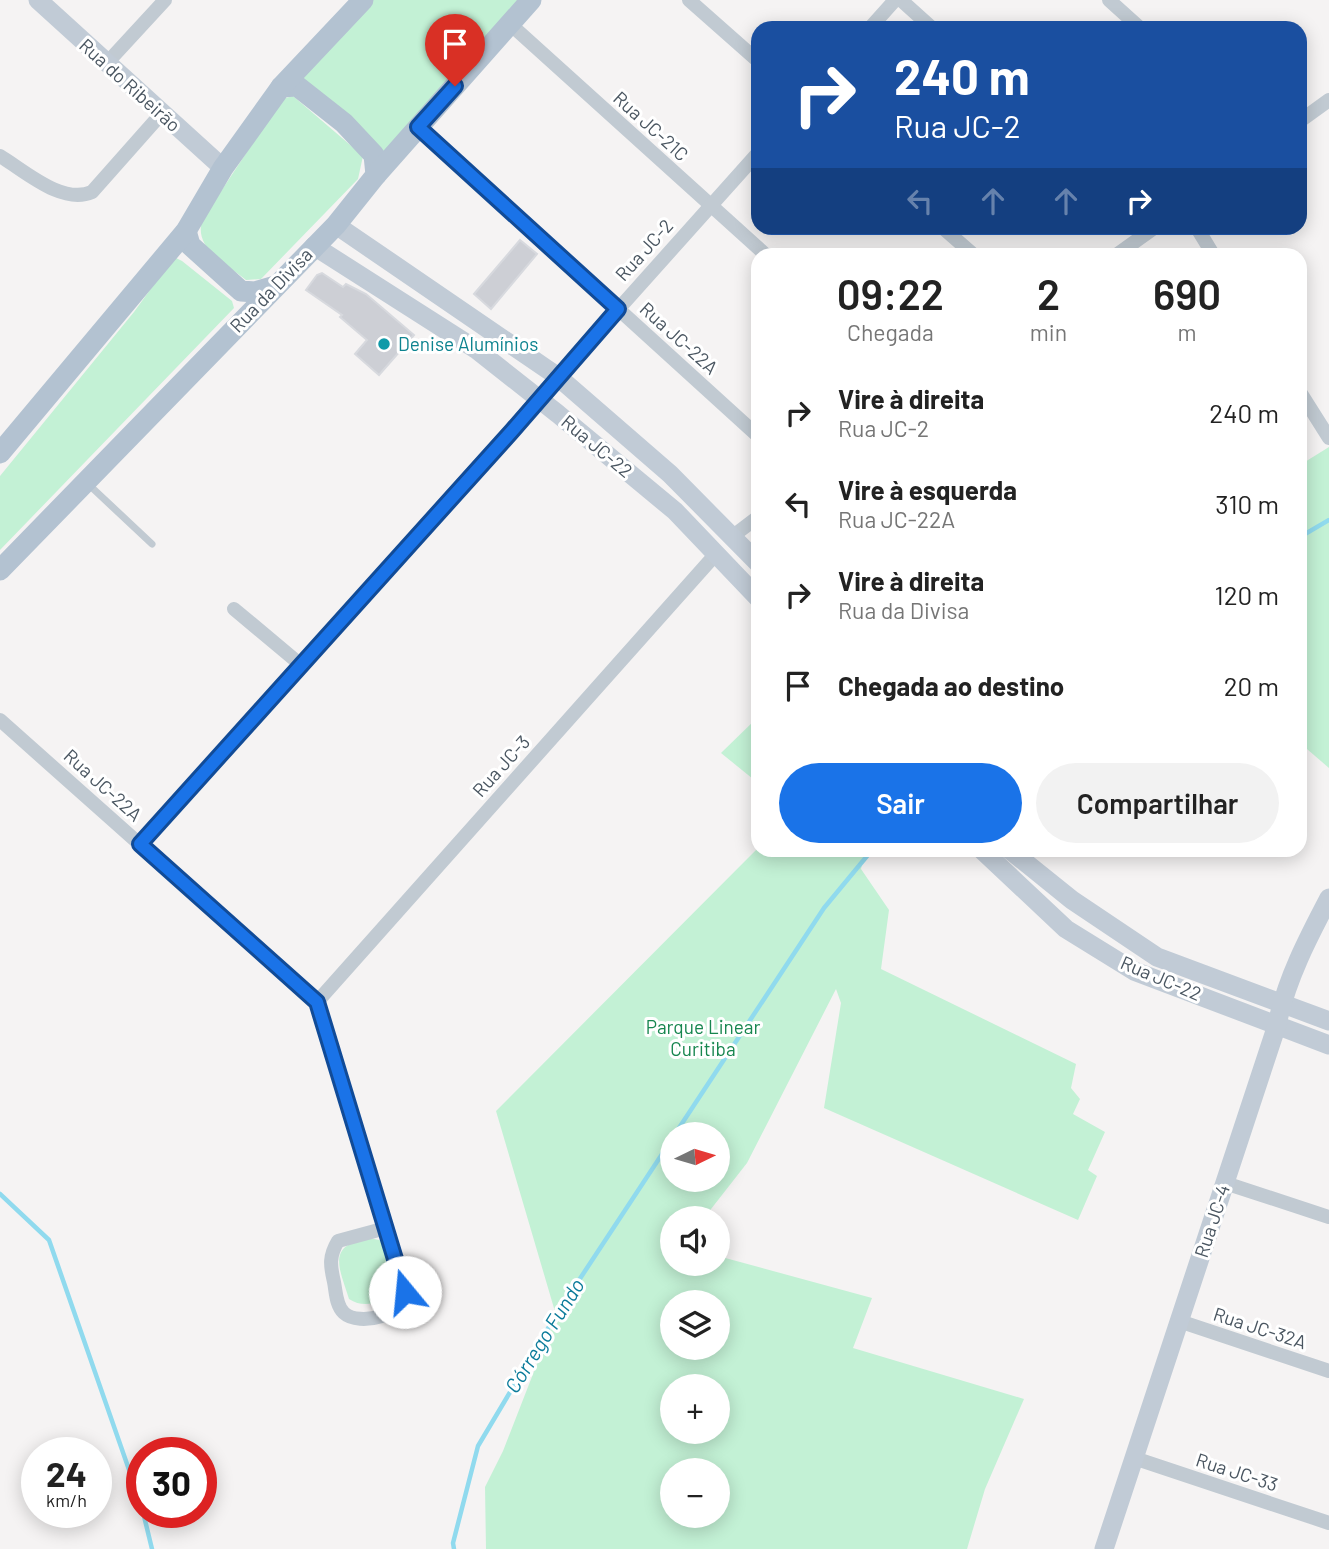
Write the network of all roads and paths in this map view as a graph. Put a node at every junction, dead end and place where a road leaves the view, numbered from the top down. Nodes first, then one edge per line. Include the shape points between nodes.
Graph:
1 (38, 0) edge
2 (165, 0) edge
3 (363, 0) edge
4 (531, 0) edge
5 (690, 0) edge
6 (898, 0) edge
7 (1110, 0) edge
8 (877, 21) edge
9 (924, 21) edge
10 (1132, 21) edge
11 (510, 24) junction
12 (751, 55) edge
13 (106, 64) junction
14 (281, 87) junction
15 (1329, 100) edge
16 (162, 113) junction
17 (1307, 116) edge
18 (418, 127) junction
19 (0, 156) edge
20 (751, 161) edge
21 (223, 168) junction
22 (376, 175) junction
23 (711, 205) junction
24 (336, 225) junction
25 (186, 231) junction
26 (951, 235) edge
27 (1144, 235) edge
28 (314, 246) junction
29 (758, 248) edge
30 (966, 248) edge
31 (1126, 248) edge
32 (275, 286) junction
33 (618, 309) junction
34 (557, 376) junction
35 (538, 399) junction
36 (1307, 403) edge
37 (751, 430) edge
38 (1329, 438) edge
39 (0, 453) edge
40 (87, 482) junction
41 (751, 522) edge
42 (39, 532) junction
43 (733, 536) junction
44 (152, 544) dead end
45 (715, 555) junction
46 (751, 555) edge
47 (0, 570) edge
48 (0, 584) edge
49 (751, 591) edge
50 (234, 609) dead end
51 (302, 665) junction
52 (0, 720) edge
53 (140, 844) junction
54 (989, 857) edge
55 (1019, 857) edge
56 (1329, 898) edge
57 (317, 1002) junction
58 (1282, 1003) junction
59 (1329, 1021) edge
60 (1277, 1025) junction
61 (1329, 1045) edge
62 (1225, 1183) junction
63 (1329, 1217) edge
64 (386, 1228) junction
65 (1179, 1321) junction
66 (1329, 1371) edge
67 (1134, 1458) junction
68 (1329, 1523) edge
69 (1104, 1549) edge

1 - 13 main road, Rua do Ribeirão
2 - 13 street
3 - 14 main road
4 - 11 main road, Rua da Divisa
5 - 12 street
6 - 8 street
6 - 9 street
7 - 10 street
11 - 18 main road, Rua da Divisa
11 - 23 street, Rua JC-21C
13 - 16 main road, Rua do Ribeirão
14 - 21 main road
14 - 22 main road via 298,86 344,123 374,155
15 - 17 street
16 - 19 street via 92,192 83,195 63,194
16 - 21 main road, Rua do Ribeirão
18 - 22 main road, Rua da Divisa
18 - 33 street, Rua JC-22A
20 - 23 street, Rua JC-2
21 - 25 main road
22 - 24 main road, Rua da Divisa
23 - 29 street, Rua JC-21C
23 - 33 street, Rua JC-2
24 - 28 main road, Rua da Divisa
24 - 34 main road, Rua JC-22
25 - 32 main road via 190,245 241,291
25 - 39 main road
26 - 30 street
27 - 31 street
28 - 32 main road, Rua da Divisa
28 - 35 main road, Rua JC-22 via 477,350
32 - 40 main road, Rua da Divisa
33 - 34 street, Rua JC-2
33 - 37 street, Rua JC-22A
34 - 35 street, Rua JC-2
34 - 43 main road, Rua JC-22
35 - 45 main road, Rua JC-22 via 675,511
35 - 51 street, Rua JC-2
36 - 38 street
40 - 42 main road, Rua da Divisa
40 - 44 lane
41 - 43 street
42 - 47 main road, Rua da Divisa
42 - 48 street
43 - 46 main road, Rua JC-22
45 - 49 main road, Rua JC-22
45 - 57 street, Rua JC-3
50 - 51 street
51 - 53 street, Rua JC-2
52 - 53 street, Rua JC-22A
53 - 57 street, Rua JC-22A
54 - 60 main road, Rua JC-22 via 1066,929 1134,971
55 - 58 main road, Rua JC-22 via 1072,900 1157,957
56 - 58 main road, Rua JC-4
57 - 64 street
58 - 59 main road, Rua JC-22
58 - 60 main road, Rua JC-4
60 - 61 main road, Rua JC-22
60 - 62 main road, Rua JC-4
62 - 63 street
62 - 65 main road, Rua JC-4
64 - 64 street via 405,1292 403,1303 377,1316 345,1314 338,1304 331,1252 338,1241
65 - 66 street, Rua JC-32A
65 - 67 main road, Rua JC-4
67 - 68 street, Rua JC-33
67 - 69 main road, Rua JC-4

